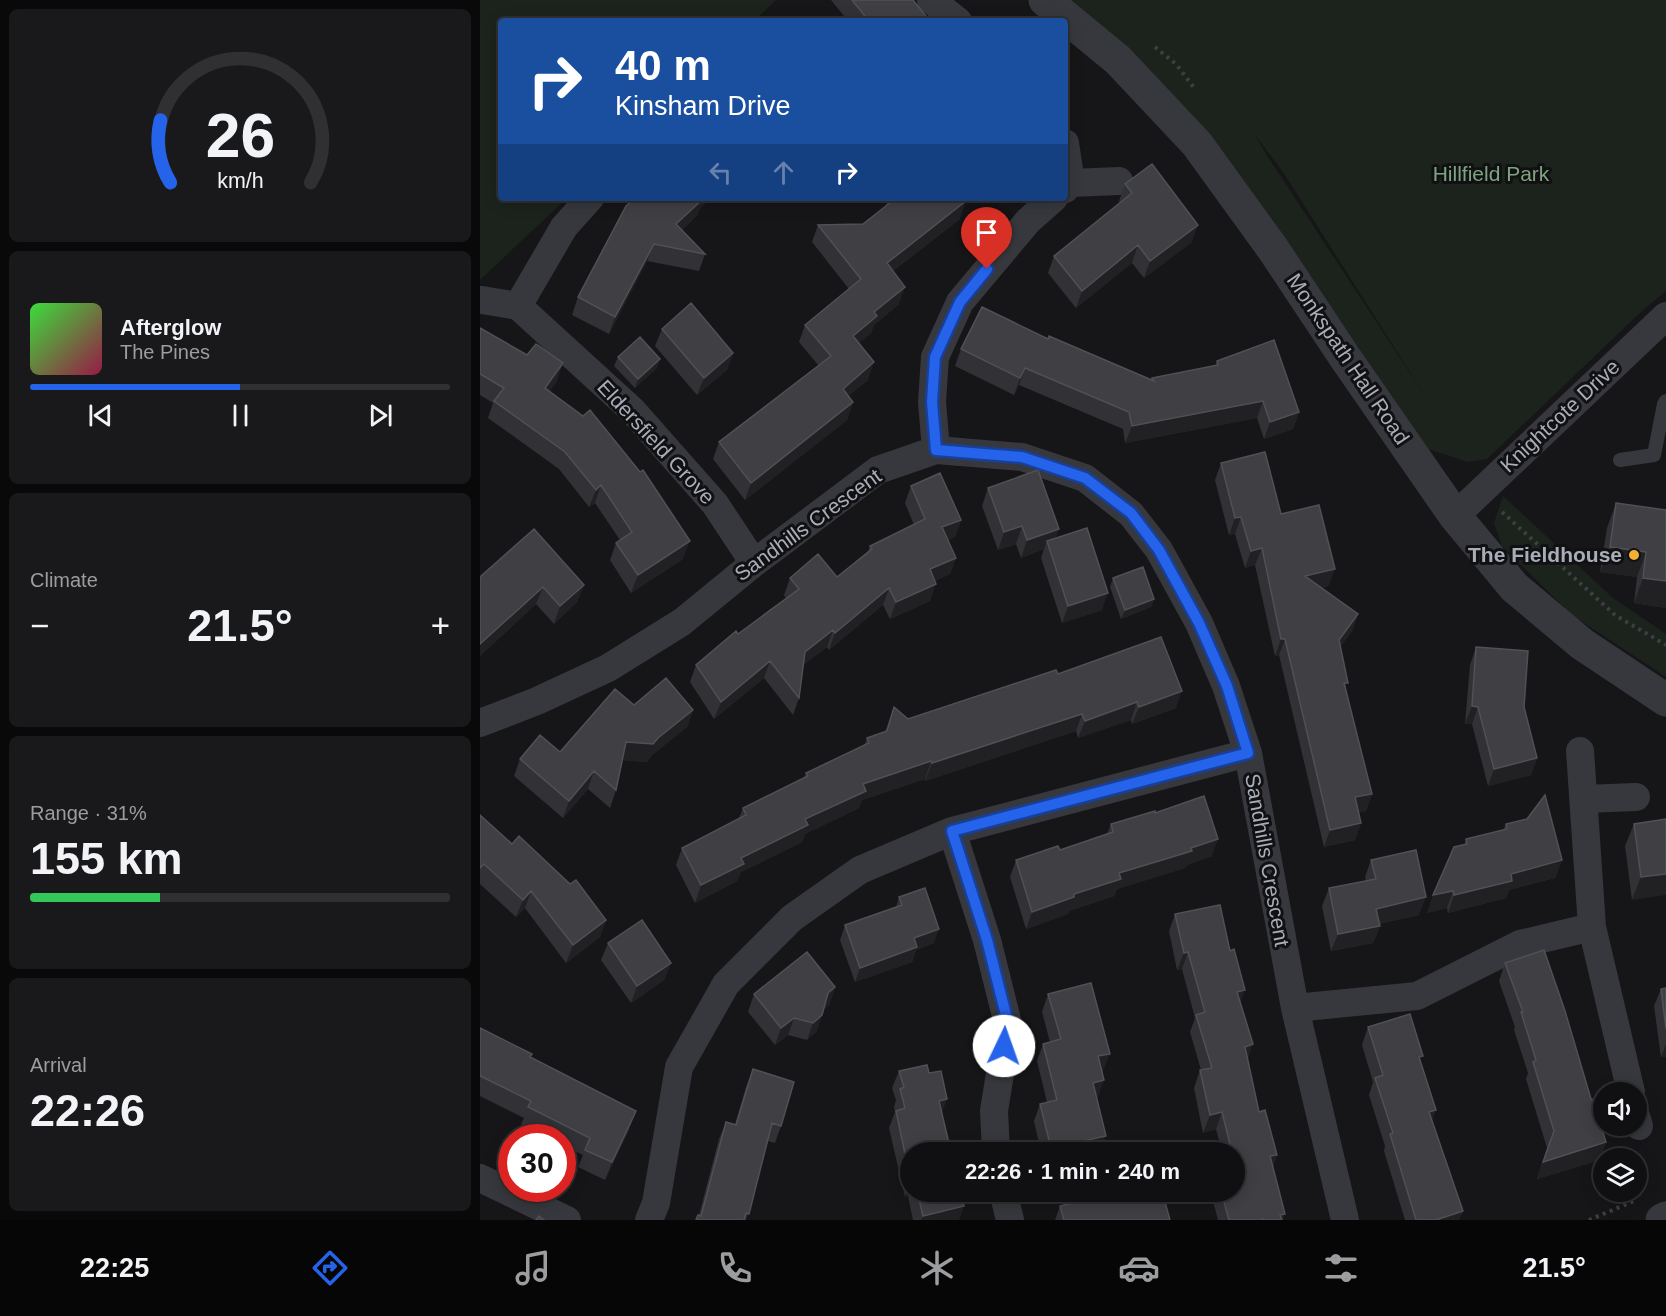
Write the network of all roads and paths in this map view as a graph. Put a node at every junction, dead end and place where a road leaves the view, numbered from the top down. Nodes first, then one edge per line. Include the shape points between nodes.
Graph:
1 (930, 0) edge
2 (1045, 0) edge
3 (954, 18) edge
4 (1067, 18) edge
5 (1068, 19) edge
6 (1151, 43) dead end
7 (1197, 92) dead end
8 (1119, 181) dead end
9 (1068, 189) edge
10 (587, 201) edge
11 (1051, 201) edge
12 (482, 300) dead end
13 (518, 306) junction
14 (1666, 316) edge
15 (1666, 401) edge
16 (936, 450) junction
17 (1620, 460) dead end
18 (1480, 492) junction
19 (1455, 516) junction
20 (754, 563) junction
21 (1666, 645) edge
22 (1666, 700) edge
23 (480, 723) edge
24 (1580, 751) dead end
25 (1248, 753) junction
26 (1636, 797) dead end
27 (1584, 799) junction
28 (952, 831) junction
29 (1592, 927) junction
30 (1295, 1008) junction
31 (1629, 1082) edge
32 (996, 1142) edge
33 (480, 1178) edge
34 (1006, 1202) edge
35 (1655, 1207) edge
36 (567, 1220) edge
37 (649, 1220) edge
38 (1010, 1220) edge
39 (1345, 1220) edge
40 (1589, 1220) edge

1 - 3 street
2 - 4 street, Monkspath Hall Road
5 - 19 street, Monkspath Hall Road via 1118,60 1197,144
6 - 7 path via 1176,64
8 - 9 street
10 - 13 street via 564,227
11 - 16 street via 1028,221 960,302 935,357 932,402
12 - 13 street
13 - 20 street, Eldersfield Grove via 632,410 715,504
14 - 18 street, Knightcote Drive
15 - 17 lane via 1654,455
16 - 20 street, Sandhills Crescent via 878,470
16 - 25 street, Sandhills Crescent via 1022,457 1085,478 1131,513 1159,550 1199,623 1227,686
18 - 19 street, Knightcote Drive
18 - 21 path via 1615,615
19 - 22 street, Monkspath Hall Road via 1514,587 1582,644
20 - 23 street, Sandhills Crescent via 682,622 608,668
24 - 27 street
25 - 28 street
25 - 30 street, Sandhills Crescent
26 - 27 street
27 - 29 street
28 - 32 street via 987,940 1008,1023 994,1111
28 - 37 street via 860,870 792,918 726,984 679,1067 656,1203
29 - 30 street via 1520,945 1417,996
29 - 31 street
30 - 39 street, Sandhills Crescent
33 - 36 street
34 - 38 street
35 - 40 path

